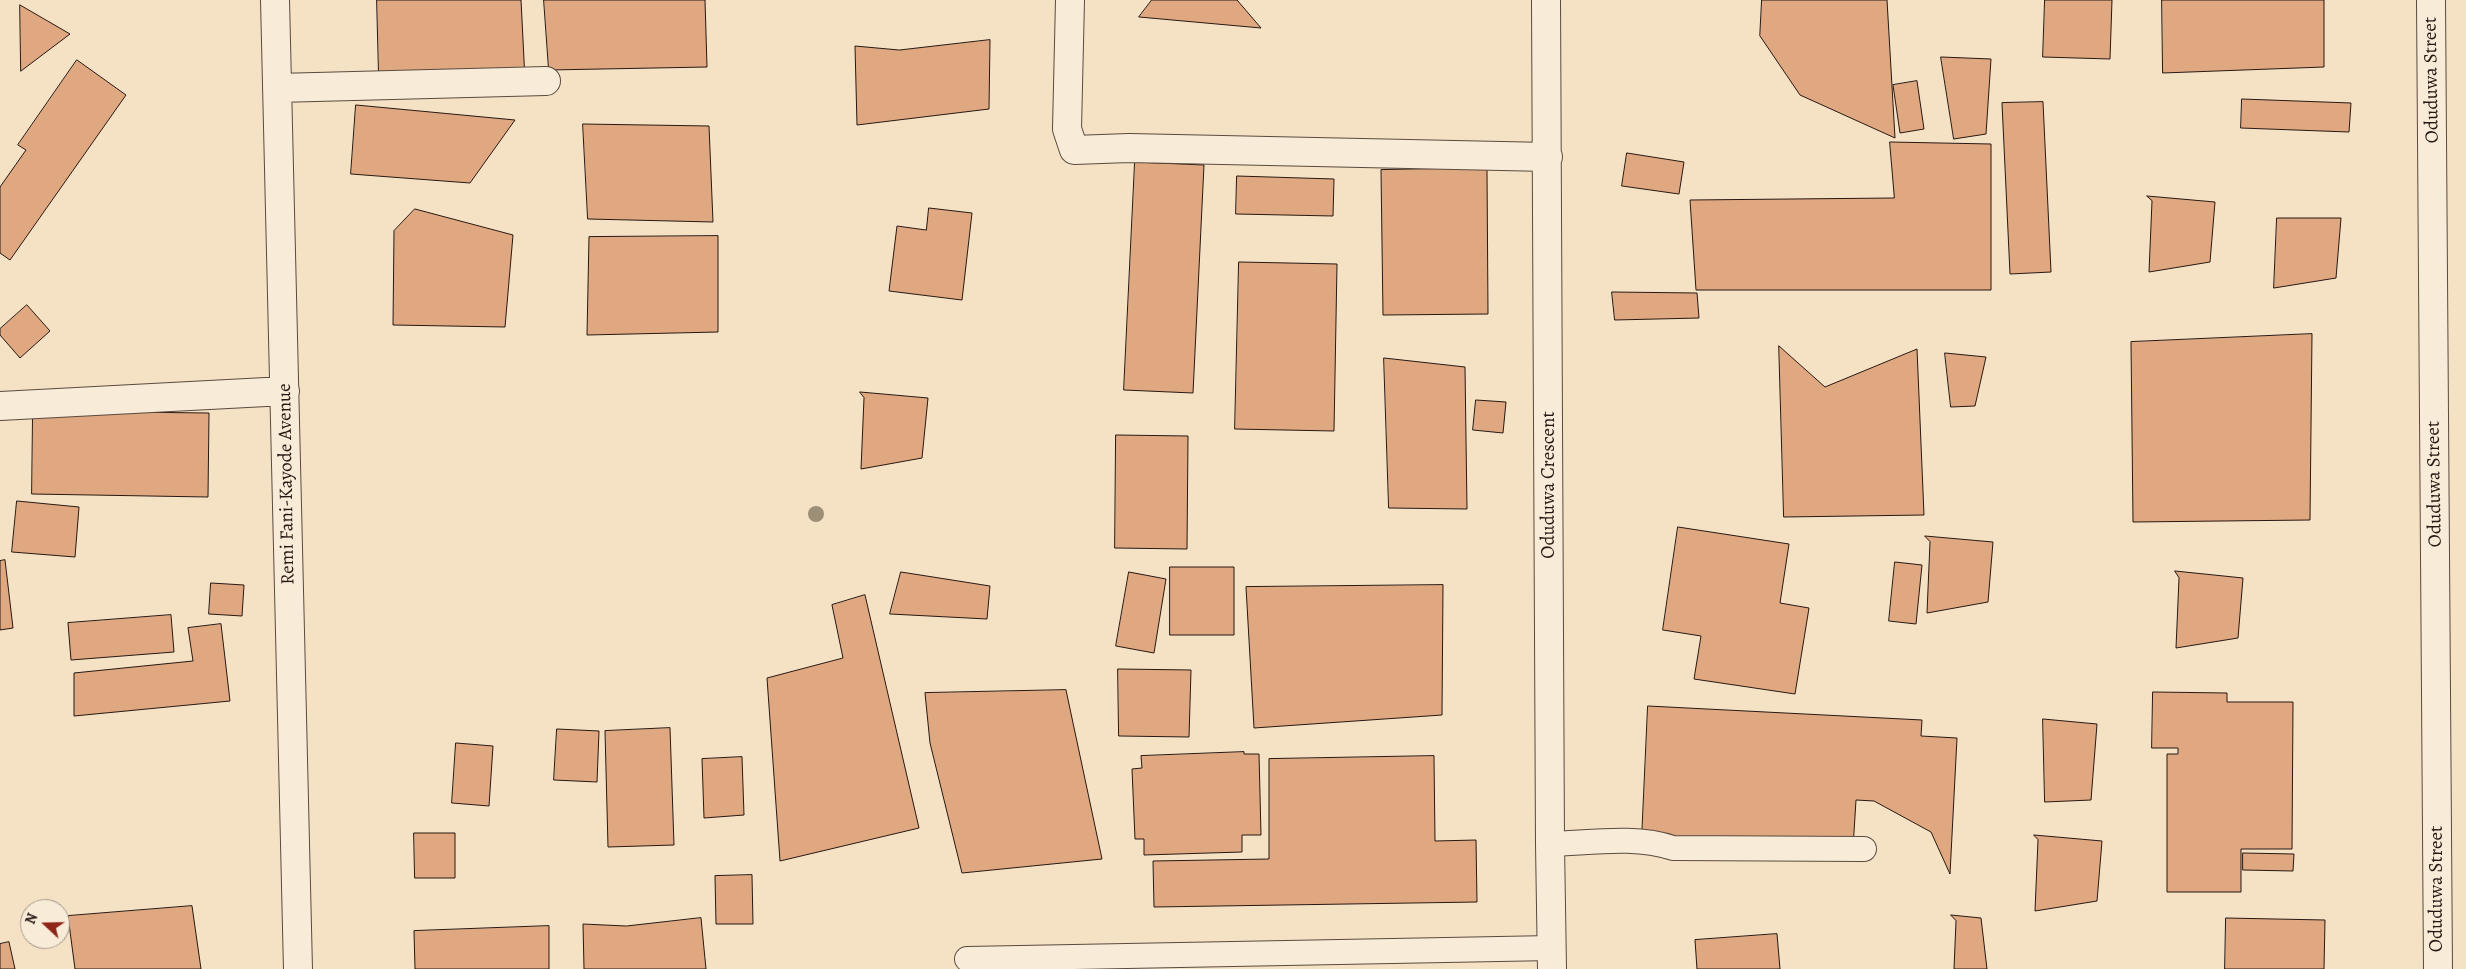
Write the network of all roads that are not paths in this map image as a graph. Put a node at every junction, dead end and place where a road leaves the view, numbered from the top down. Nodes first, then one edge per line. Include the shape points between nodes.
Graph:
1 (275, 0) edge
2 (1070, 0) edge
3 (1546, 0) edge
4 (2431, 0) edge
5 (546, 81) dead end
6 (277, 88) junction
7 (1548, 157) junction
8 (284, 391) junction
9 (0, 406) edge
10 (1550, 844) junction
11 (1864, 849) dead end
12 (968, 959) dead end
13 (1552, 959) edge
14 (298, 969) edge
15 (2438, 969) edge

1 - 6 street, Remi Fani-Kayode Avenue
2 - 7 street via 1068,129 1074,150 1129,148
3 - 7 street, Oduduwa Crescent
4 - 15 street, Oduduwa Street
5 - 6 street
6 - 8 street, Remi Fani-Kayode Avenue
7 - 10 street, Oduduwa Crescent
8 - 9 street
8 - 14 street, Remi Fani-Kayode Avenue
10 - 11 lane via 1631,842 1658,843 1673,848
10 - 13 street, Oduduwa Crescent
12 - 13 lane

